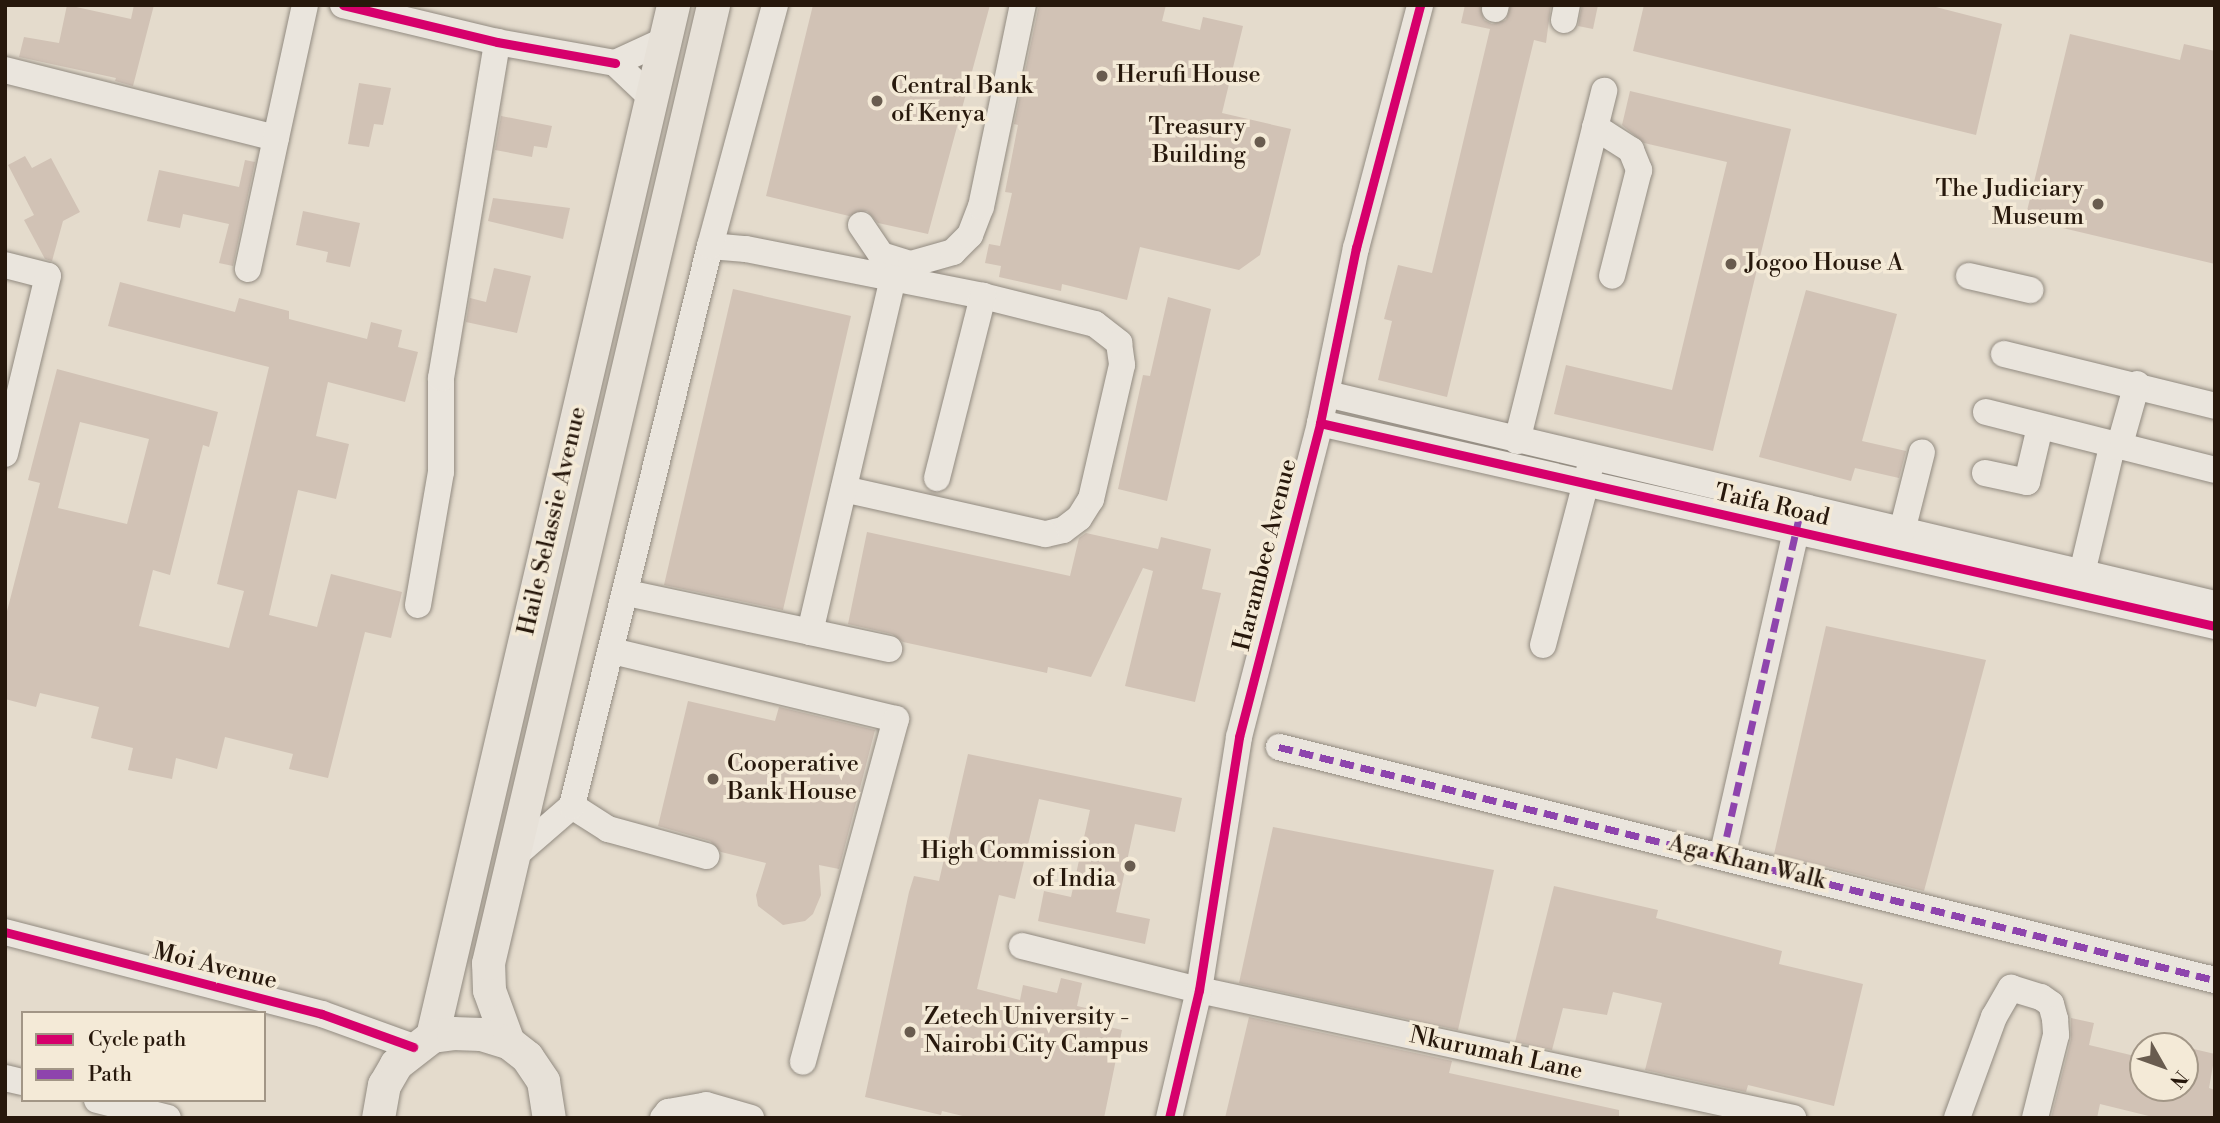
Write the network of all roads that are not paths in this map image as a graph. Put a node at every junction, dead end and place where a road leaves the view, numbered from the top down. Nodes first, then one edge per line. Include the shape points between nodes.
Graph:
1 (305, 5) edge
2 (343, 5) edge
3 (673, 5) edge
4 (713, 5) edge
5 (775, 5) edge
6 (1023, 5) edge
7 (1420, 5) edge
8 (414, 13) edge
9 (665, 40) junction
10 (497, 42) junction
11 (615, 63) junction
12 (5, 70) edge
13 (1604, 91) dead end
14 (653, 99) junction
15 (1595, 127) junction
16 (276, 138) junction
17 (862, 225) dead end
18 (710, 246) junction
19 (5, 265) edge
20 (248, 269) dead end
21 (1612, 276) dead end
22 (1969, 276) dead end
23 (893, 279) junction
24 (2030, 290) dead end
25 (983, 296) junction
26 (2004, 354) dead end
27 (2137, 384) junction
28 (1326, 394) junction
29 (2215, 405) edge
30 (1986, 412) dead end
31 (1320, 423) junction
32 (2040, 427) junction
33 (1517, 441) junction
34 (2120, 445) junction
35 (1922, 452) dead end
36 (5, 454) edge
37 (2215, 470) edge
38 (1590, 471) junction
39 (1985, 473) dead end
40 (937, 478) dead end
41 (844, 489) junction
42 (1798, 520) junction
43 (1902, 531) junction
44 (2091, 575) junction
45 (626, 593) junction
46 (2215, 604) edge
47 (418, 605) dead end
48 (2215, 626) edge
49 (810, 632) junction
50 (1543, 645) dead end
51 (888, 649) dead end
52 (612, 651) junction
53 (1279, 747) dead end
54 (572, 806) junction
55 (706, 856) dead end
56 (1722, 857) junction
57 (512, 858) junction
58 (5, 932) edge
59 (1022, 946) dead end
60 (2215, 980) edge
61 (1199, 990) junction
62 (422, 1042) junction
63 (508, 1042) junction
64 (803, 1062) dead end
65 (105, 1102) edge
66 (169, 1118) edge
67 (378, 1118) edge
68 (549, 1118) edge
69 (663, 1118) edge
70 (751, 1118) edge
71 (1170, 1118) edge
72 (1793, 1118) edge
73 (1957, 1118) edge
74 (2035, 1118) edge

1 - 16 street
2 - 8 street
3 - 9 main road, Haile Selassie Avenue
4 - 57 main road, Haile Selassie Avenue
5 - 18 street
6 - 17 street via 981,207 970,236 953,252 911,264 881,255
7 - 28 street, Harambee Avenue via 1356,248
8 - 10 street
9 - 11 street
9 - 14 main road, Haile Selassie Avenue
10 - 11 street
10 - 47 street via 441,378 441,472
11 - 14 street
12 - 16 street
13 - 15 street
14 - 62 main road, Haile Selassie Avenue
15 - 21 street via 1631,150 1639,170
15 - 33 street
16 - 20 street
18 - 23 street
18 - 45 street
19 - 36 street via 48,276
22 - 24 street
23 - 25 street
23 - 41 street
25 - 40 street
25 - 41 street via 1095,324 1119,343 1122,365 1091,499 1079,518 1063,530 1045,534
26 - 27 street
27 - 29 street
27 - 34 street
28 - 31 street, Harambee Avenue
28 - 33 street, Taifa Road
30 - 32 street
31 - 38 street, Taifa Road
31 - 61 street, Harambee Avenue via 1239,737
32 - 34 street
32 - 39 street via 2038,484
33 - 38 street, Taifa Road
34 - 37 street
34 - 44 street
35 - 43 street
38 - 42 street, Taifa Road
38 - 50 street
41 - 49 street
42 - 43 street, Taifa Road
42 - 48 street, Taifa Road
42 - 56 street
43 - 44 street, Taifa Road
44 - 46 street, Taifa Road
45 - 49 street
45 - 52 street
49 - 51 street
52 - 54 street
52 - 64 street via 896,719
53 - 56 street, Aga Khan Walk
54 - 55 street via 608,829
54 - 57 street
56 - 60 street, Aga Khan Walk
57 - 63 main road, Haile Selassie Avenue via 488,963 489,990
58 - 62 street, Moi Avenue
59 - 61 street, Nkurumah Lane
61 - 71 street, Harambee Avenue
61 - 72 street, Nkurumah Lane
62 - 63 main road via 481,1034
62 - 67 main road, Haile Selassie Avenue via 384,1085
63 - 68 main road, Haile Selassie Avenue via 527,1057 543,1082
65 - 66 street
69 - 70 street via 668,1112 706,1105
73 - 74 street via 2002,997 2011,988 2051,1004 2055,1019 2056,1035

